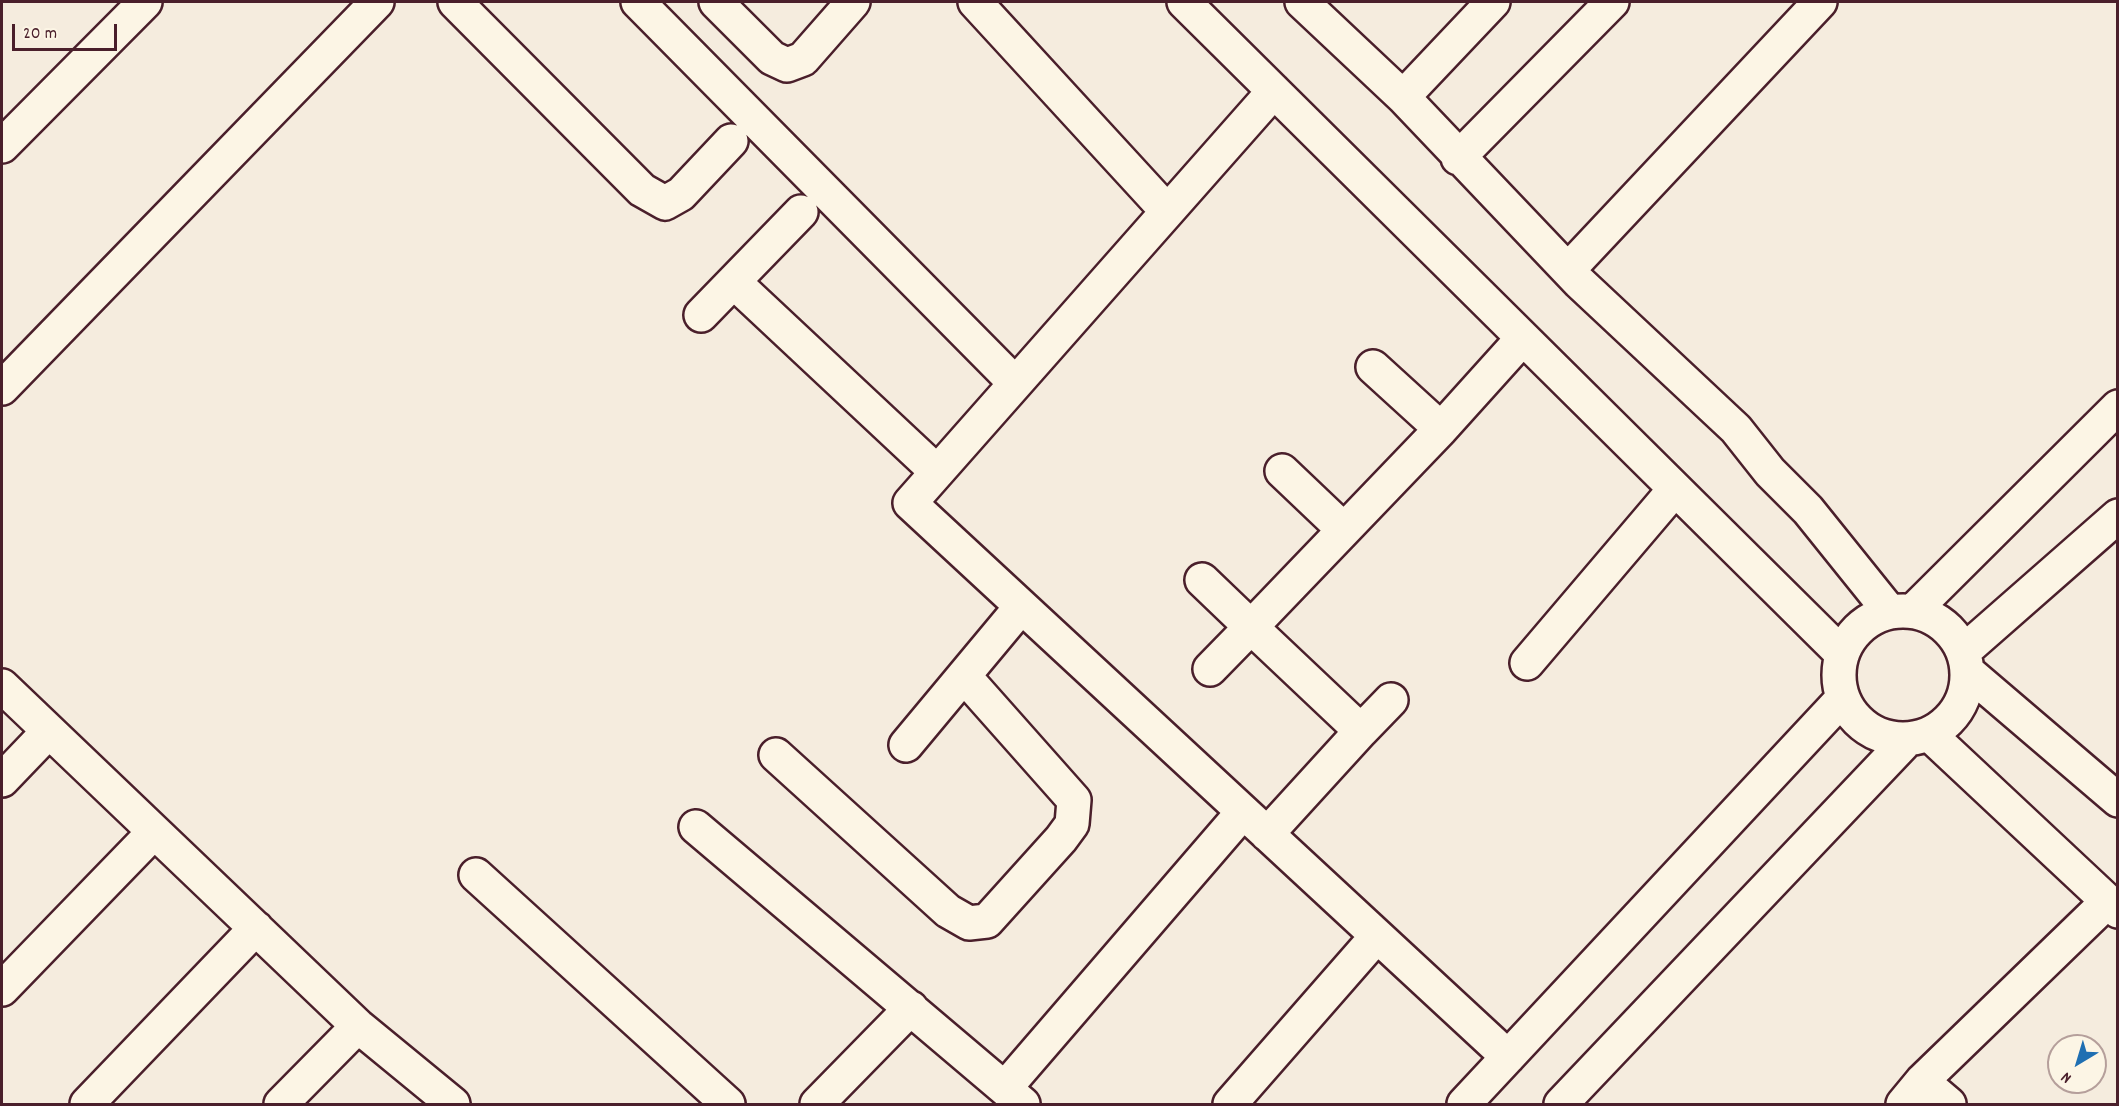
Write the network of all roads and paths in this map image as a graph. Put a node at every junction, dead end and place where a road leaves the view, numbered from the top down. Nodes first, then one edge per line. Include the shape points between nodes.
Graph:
1 (145, 2) edge
2 (376, 2) edge
3 (455, 2) edge
4 (638, 2) edge
5 (716, 2) edge
6 (853, 2) edge
7 (975, 2) edge
8 (1184, 2) edge
9 (1302, 2) edge
10 (1493, 2) edge
11 (1612, 2) edge
12 (1820, 2) edge
13 (1274, 91) junction
14 (1403, 98) junction
15 (731, 141) dead end
16 (2, 146) edge
17 (1458, 158) junction
18 (1167, 211) junction
19 (801, 212) dead end
20 (1568, 270) junction
21 (734, 282) junction
22 (701, 315) dead end
23 (1523, 338) junction
24 (1373, 367) dead end
25 (1015, 383) junction
26 (2, 388) edge
27 (2118, 407) edge
28 (1441, 429) junction
29 (1282, 471) dead end
30 (937, 472) junction
31 (1675, 489) junction
32 (2115, 524) edge
33 (1344, 530) junction
34 (1202, 580) dead end
35 (1021, 607) junction
36 (1901, 611) junction
37 (1251, 627) junction
38 (1842, 654) junction
39 (1965, 662) junction
40 (1527, 663) dead end
41 (1210, 669) dead end
42 (964, 676) junction
43 (2, 686) edge
44 (1843, 698) junction
45 (1390, 700) dead end
46 (49, 731) junction
47 (1361, 731) junction
48 (1918, 737) junction
49 (906, 745) dead end
50 (776, 754) dead end
51 (2, 780) edge
52 (2118, 800) edge
53 (1243, 812) junction
54 (696, 827) dead end
55 (154, 832) junction
56 (1267, 834) junction
57 (476, 875) dead end
58 (2112, 907) edge
59 (256, 928) junction
60 (1377, 936) junction
61 (2, 989) edge
62 (911, 1008) junction
63 (358, 1026) junction
64 (1508, 1057) junction
65 (1912, 1093) edge
66 (1014, 1096) edge
67 (87, 1104) edge
68 (281, 1104) edge
69 (453, 1104) edge
70 (728, 1104) edge
71 (817, 1104) edge
72 (1230, 1104) edge
73 (1464, 1104) edge
74 (1561, 1104) edge
75 (1949, 1104) edge

1 - 16 street
2 - 26 street
3 - 15 street via 642,190 665,203 681,194
4 - 25 street
5 - 6 street via 772,58 788,65 803,59
7 - 18 street
8 - 13 street
9 - 14 street
10 - 14 street
11 - 17 street
12 - 20 street
13 - 18 street
13 - 23 street
14 - 17 street
17 - 20 street
18 - 25 street
19 - 21 street
20 - 36 street via 1736,429 1770,472
21 - 22 street
21 - 30 street
23 - 28 street
23 - 31 street
24 - 28 street
25 - 30 street
27 - 36 street
28 - 33 street
29 - 33 street
30 - 35 street via 910,502
31 - 38 street
31 - 40 street
32 - 39 street
33 - 37 street
34 - 37 street
35 - 42 street
35 - 53 street
36 - 38 street via 1869,619 1852,634
36 - 39 street via 1934,618 1951,633
37 - 41 street
37 - 47 street
38 - 44 street via 1838,676
39 - 48 street via 1965,692 1957,710 1944,726
39 - 52 street
42 - 49 street
42 - 50 street via 1074,800 1072,824 987,921 969,923 948,911
43 - 46 street
44 - 48 street via 1852,715 1868,729 1886,737
44 - 64 street
45 - 47 street
46 - 51 street
46 - 55 street
47 - 56 street
48 - 58 street
48 - 74 street
53 - 56 street
53 - 66 street
54 - 62 street
55 - 59 street
55 - 61 street
56 - 60 street
57 - 70 street
58 - 65 street
59 - 63 street
59 - 67 street
60 - 64 street
60 - 72 street
62 - 66 street
62 - 71 street
63 - 68 street
63 - 69 street
64 - 73 street
65 - 75 street

